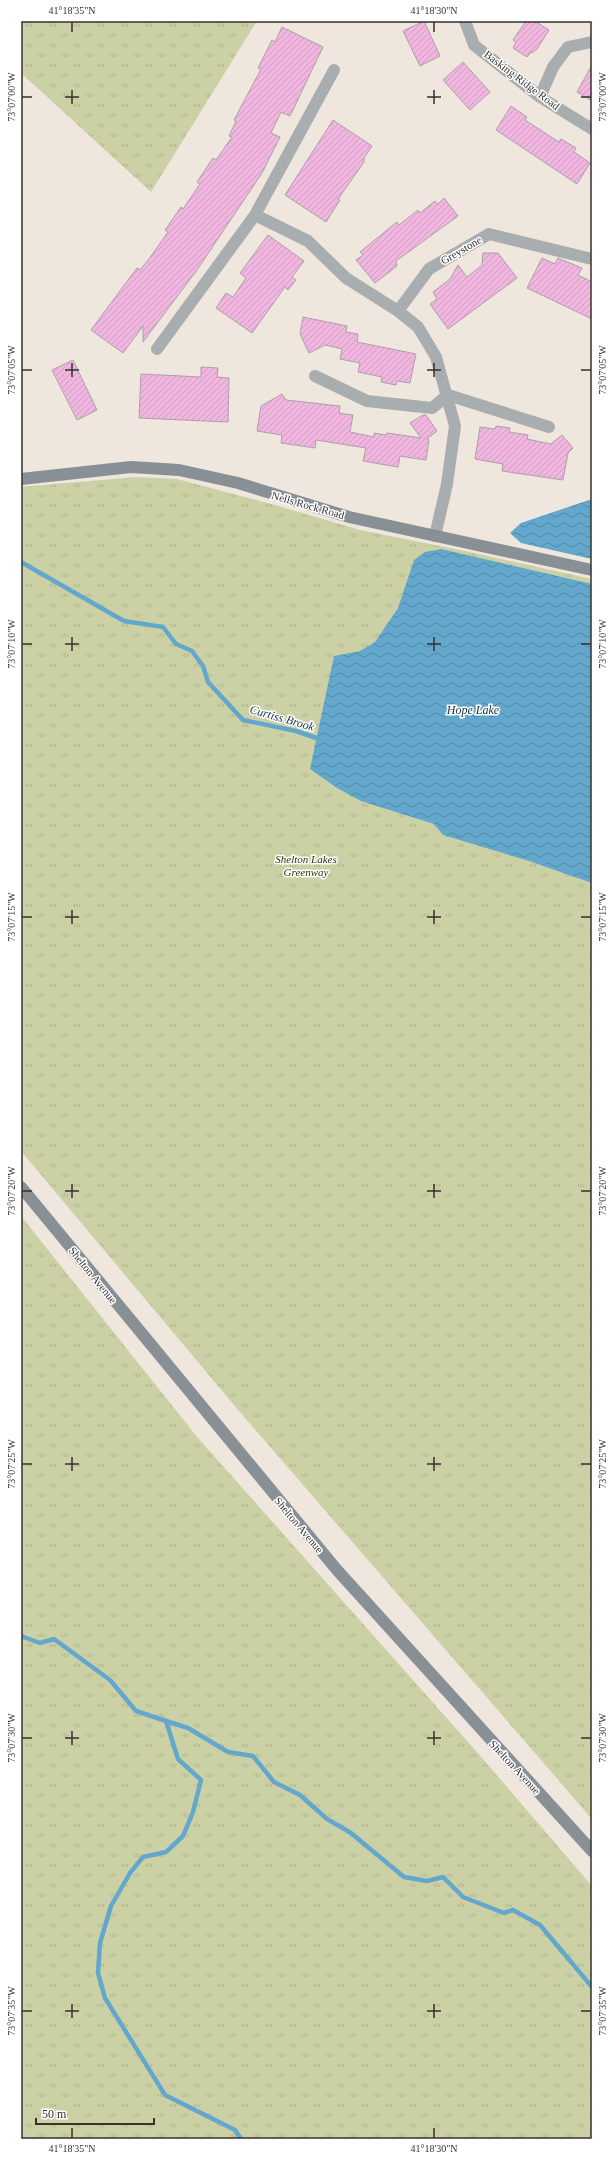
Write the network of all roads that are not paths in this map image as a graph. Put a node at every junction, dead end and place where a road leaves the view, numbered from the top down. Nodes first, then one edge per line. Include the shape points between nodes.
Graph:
1 (465, 21) edge
2 (592, 42) edge
3 (334, 70) dead end
4 (540, 97) junction
5 (592, 129) edge
6 (255, 215) junction
7 (592, 259) edge
8 (398, 311) junction
9 (157, 349) dead end
10 (315, 376) dead end
11 (448, 395) junction
12 (549, 427) dead end
13 (21, 479) edge
14 (436, 536) junction
15 (592, 570) edge
16 (21, 1187) edge
17 (592, 1852) edge

1 - 4 street, Basking Ridge Road via 474,45
2 - 4 street via 568,47 553,67
3 - 6 street
4 - 5 street, Basking Ridge Road
6 - 8 street via 308,241 346,278
6 - 9 street
7 - 8 street, Greystone via 489,234 429,269
8 - 11 street via 418,327 436,357
10 - 11 street via 367,401 432,408
11 - 12 street
11 - 14 street via 455,426
13 - 14 main road, Nells Rock Road via 131,467 178,470 238,483 349,517
14 - 15 main road, Nells Rock Road
16 - 17 main road, Shelton Avenue via 332,1564

